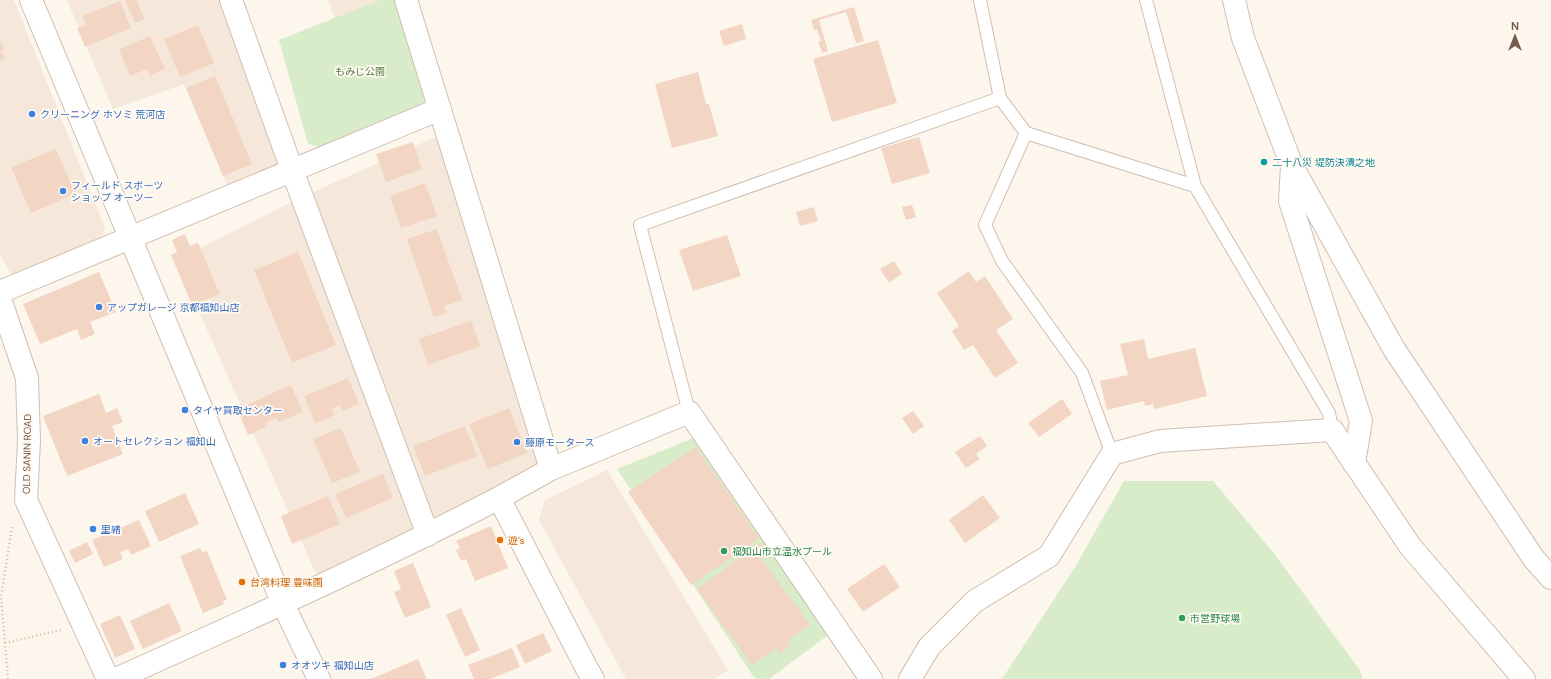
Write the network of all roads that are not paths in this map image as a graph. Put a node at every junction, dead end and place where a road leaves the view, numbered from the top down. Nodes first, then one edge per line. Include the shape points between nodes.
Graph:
1 (31, 0) edge
2 (231, 0) edge
3 (406, 0) edge
4 (980, 0) edge
5 (1146, 0) edge
6 (1234, 0) edge
7 (1000, 98) junction
8 (440, 109) junction
9 (1026, 133) junction
10 (1292, 166) junction
11 (292, 170) junction
12 (1195, 186) junction
13 (130, 238) junction
14 (0, 292) edge
15 (0, 299) edge
16 (689, 412) junction
17 (1332, 430) junction
18 (1112, 454) junction
19 (1354, 463) junction
20 (551, 469) junction
21 (499, 498) junction
22 (428, 535) junction
23 (1551, 578) edge
24 (283, 604) junction
25 (108, 679) edge
26 (116, 679) edge
27 (319, 679) edge
28 (593, 679) edge
29 (872, 679) edge
30 (910, 679) edge
31 (1524, 679) edge

1 - 13 street
2 - 11 street
3 - 8 street
4 - 7 lane
5 - 12 lane
6 - 10 street via 1243,38
7 - 9 lane
7 - 16 lane via 640,226
8 - 11 street
8 - 20 street
9 - 12 lane
9 - 18 lane via 985,225 1002,261 1082,373
10 - 19 street via 1290,200 1361,421
10 - 23 street via 1394,349 1534,559
11 - 13 street
11 - 22 street
12 - 17 lane via 1329,413
13 - 14 street
13 - 24 street
15 - 25 street, OLD SANIN ROAD via 27,378 29,440 26,500
16 - 20 street
16 - 29 street
17 - 18 street via 1160,441
17 - 19 street
18 - 30 street via 1049,556 975,601 929,647
19 - 31 street via 1410,546
20 - 21 street
21 - 22 street
21 - 28 street
22 - 24 street
24 - 26 street
24 - 27 street

